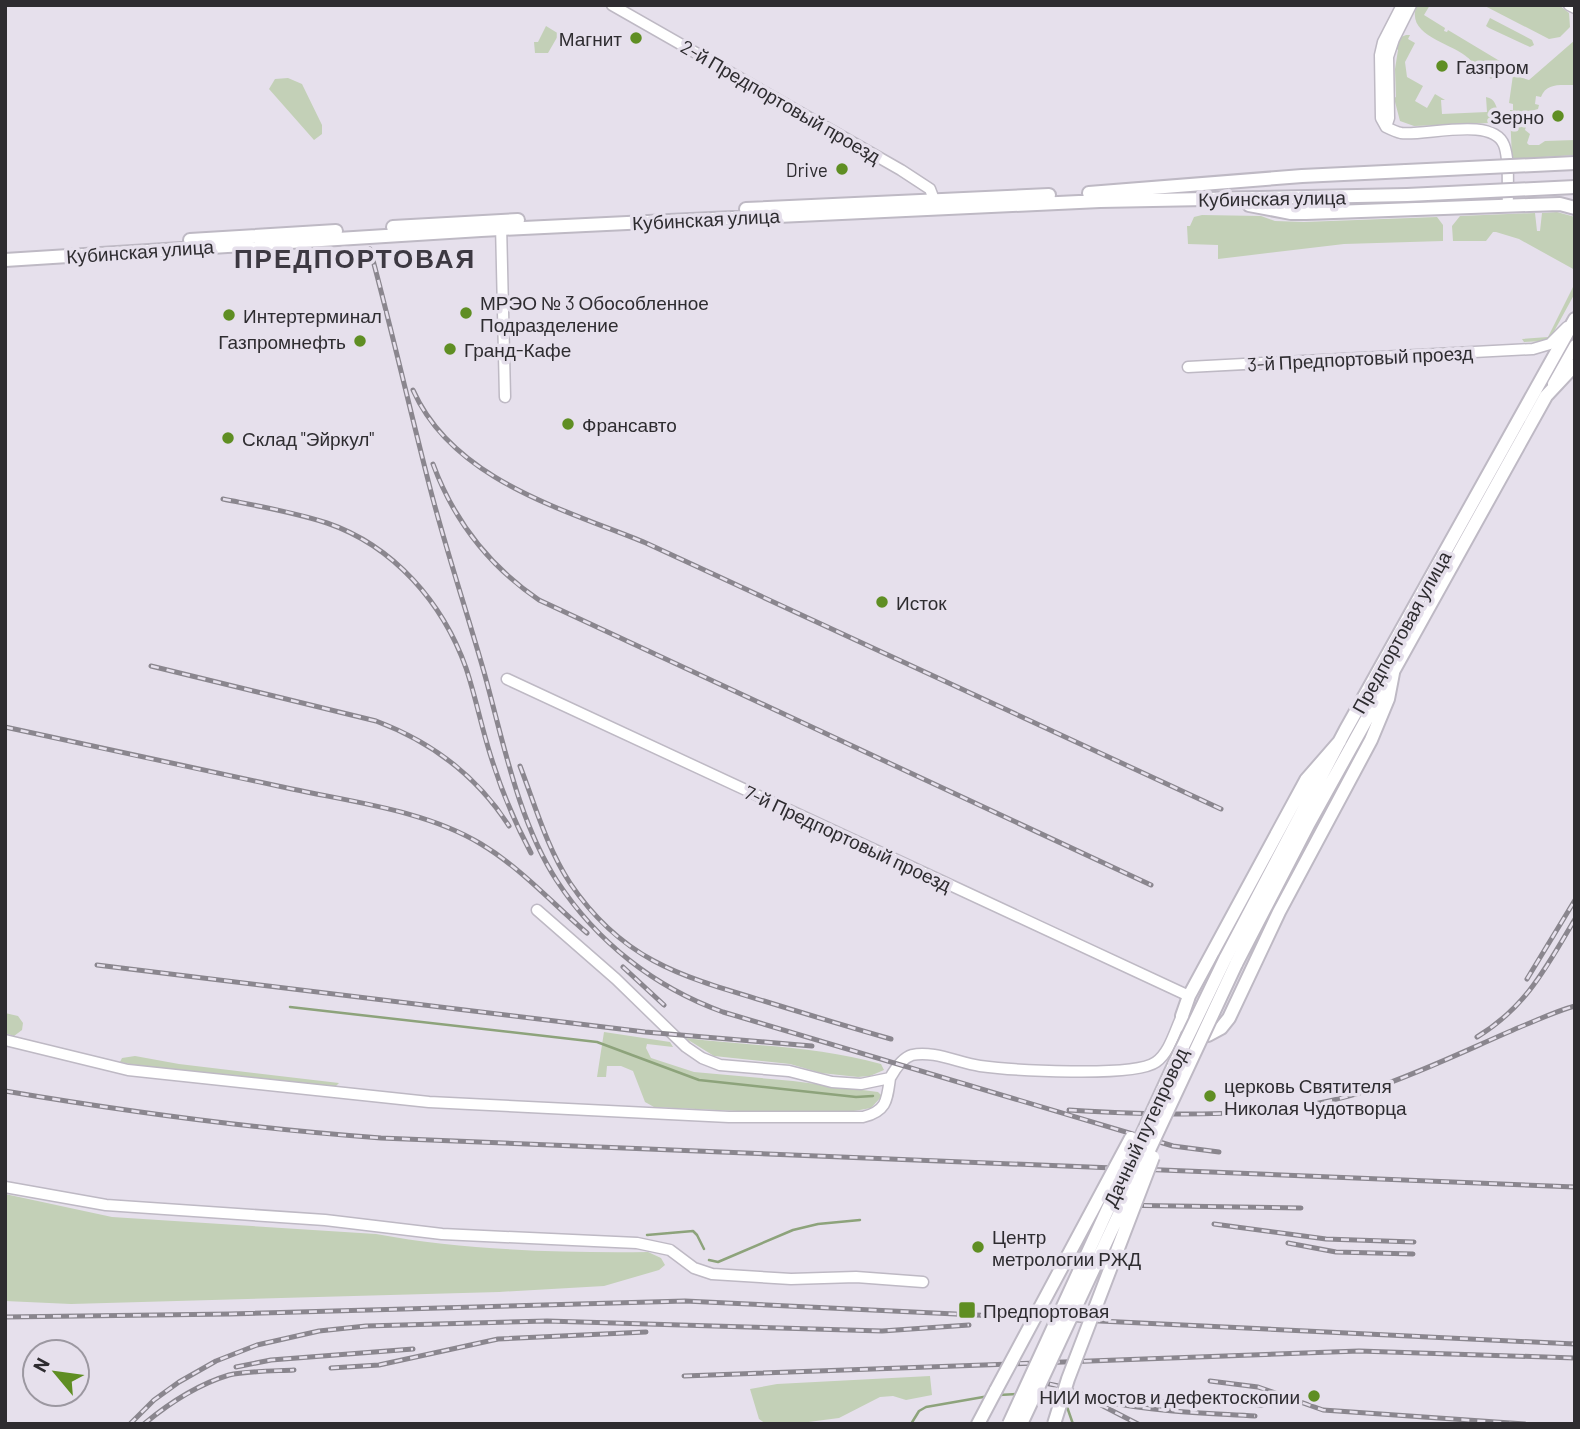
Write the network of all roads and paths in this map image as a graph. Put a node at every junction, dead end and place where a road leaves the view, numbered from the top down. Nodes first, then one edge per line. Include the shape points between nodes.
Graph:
1 (612, 5) edge
2 (1402, 5) edge
3 (1411, 5) edge
4 (1569, 5) edge
5 (1575, 8) edge
6 (1386, 127) junction
7 (1575, 163) edge
8 (1575, 187) edge
9 (1221, 200) junction
10 (936, 204) junction
11 (1508, 205) junction
12 (1575, 208) edge
13 (501, 225) junction
14 (5, 251) edge
15 (5, 260) edge
16 (1575, 318) edge
17 (1575, 345) edge
18 (1533, 349) junction
19 (1575, 365) edge
20 (1188, 366) dead end
21 (1547, 369) junction
22 (1546, 396) junction
23 (505, 397) dead end
24 (1393, 673) junction
25 (507, 679) dead end
26 (1340, 741) junction
27 (537, 909) dead end
28 (1237, 949) junction
29 (1189, 996) junction
30 (1182, 1016) junction
31 (5, 1040) edge
32 (1174, 1065) junction
33 (890, 1078) junction
34 (1180, 1081) junction
35 (5, 1187) edge
36 (923, 1282) dead end
37 (978, 1424) edge
38 (1009, 1424) edge
39 (1021, 1424) edge
40 (1054, 1424) edge

1 - 10 street, 2-й Предпортовый проезд via 901,170 930,188
2 - 6 street via 1380,55 1381,118
3 - 6 street via 1388,57
4 - 5 street
6 - 11 street via 1400,133 1493,132 1505,149
7 - 10 main road, Кубинская улица, bridge via 1302,176
8 - 9 main road, Кубинская улица, bridge
9 - 10 main road, Кубинская улица
9 - 11 main road via 1306,213
10 - 13 main road, Кубинская улица
11 - 12 main road
13 - 14 main road, Кубинская улица
13 - 15 main road, Кубинская улица
13 - 23 street
16 - 18 street, 3-й Предпортовый проезд via 1550,344
16 - 21 main road, Предпортовая улица
17 - 22 street, Предпортовая улица
18 - 20 street, 3-й Предпортовый проезд
18 - 21 street via 1545,357
19 - 22 main road
21 - 26 main road, Предпортовая улица
22 - 24 main road, Предпортовая улица
24 - 28 main road, Предпортовая улица
24 - 30 main road via 1371,740 1279,912 1229,1018 1208,1035 1186,1027
25 - 29 street, 7-й Предпортовый проезд
26 - 28 main road, Предпортовая улица
26 - 29 main road via 1306,780
27 - 33 street via 702,1058 720,1065 789,1071 832,1082 861,1084
28 - 32 main road, Дачный путепровод, bridge
28 - 34 main road, Дачный путепровод, bridge
29 - 30 main road
30 - 33 street via 1166,1051 1145,1067 1078,1071 981,1066 925,1054 909,1055
31 - 33 street via 128,1070 187,1078 429,1102 729,1117 863,1117 884,1106
32 - 37 main road, bridge
32 - 38 main road, Дачный путепровод, bridge
34 - 39 main road, Дачный путепровод, bridge
34 - 40 main road, bridge via 1176,1103
35 - 36 street via 106,1205 325,1220 442,1234 637,1243 670,1250 694,1268 712,1274

